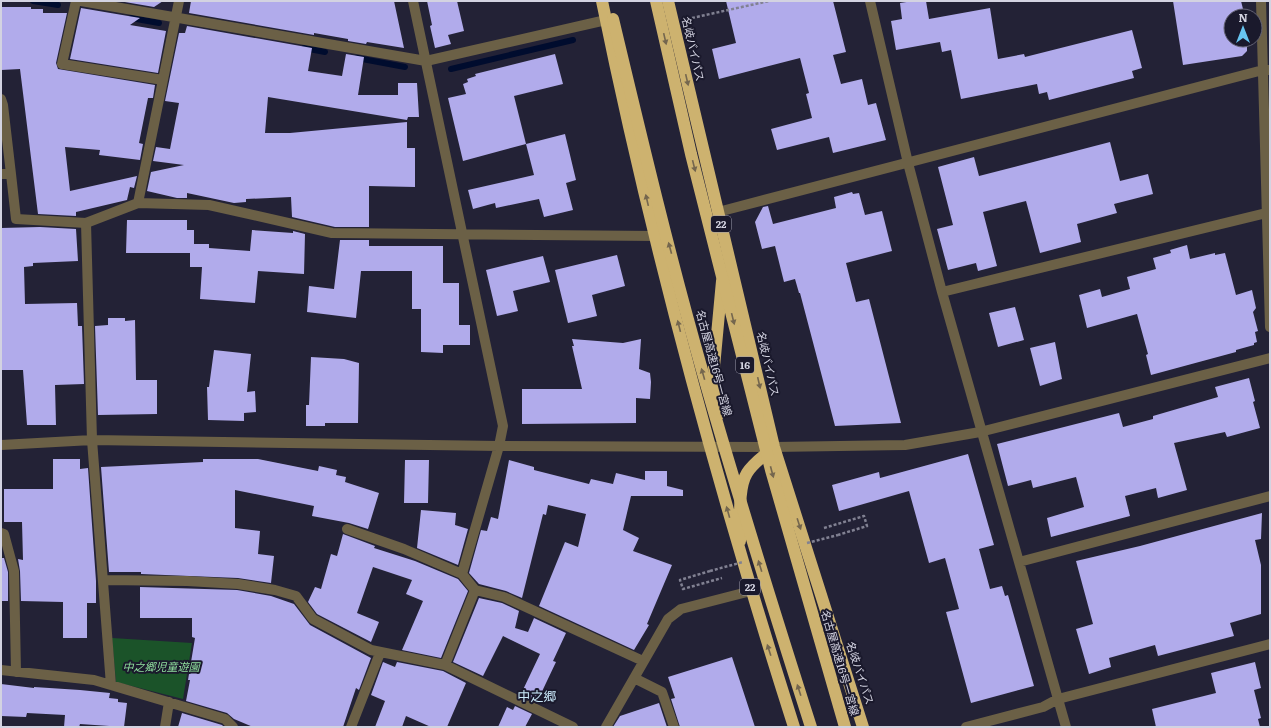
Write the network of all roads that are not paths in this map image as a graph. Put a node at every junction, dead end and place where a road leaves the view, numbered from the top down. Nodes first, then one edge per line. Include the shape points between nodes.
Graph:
1 (76, 1) edge
2 (81, 1) edge
3 (179, 1) edge
4 (413, 1) edge
5 (602, 1) edge
6 (609, 1) edge
7 (656, 1) edge
8 (668, 1) edge
9 (870, 1) edge
10 (1261, 1) edge
11 (176, 18) junction
12 (606, 20) junction
13 (426, 61) junction
14 (1266, 70) edge
15 (163, 80) junction
16 (1, 99) edge
17 (908, 163) junction
18 (6, 174) edge
19 (138, 203) junction
20 (718, 212) junction
21 (1268, 212) edge
22 (86, 223) junction
23 (463, 235) junction
24 (656, 236) junction
25 (942, 292) junction
26 (1270, 327) edge
27 (1270, 358) edge
28 (980, 432) junction
29 (92, 440) junction
30 (1, 445) edge
31 (709, 445) junction
32 (500, 446) junction
33 (774, 447) junction
34 (1270, 496) edge
35 (347, 529) dead end
36 (1, 533) edge
37 (740, 554) junction
38 (1019, 562) junction
39 (462, 574) junction
40 (104, 580) junction
41 (475, 590) junction
42 (751, 591) junction
43 (1270, 644) edge
44 (380, 653) junction
45 (643, 661) junction
46 (445, 665) junction
47 (1, 670) edge
48 (16, 672) junction
49 (634, 678) junction
50 (111, 685) junction
51 (1058, 698) junction
52 (169, 702) junction
53 (165, 727) edge
54 (233, 727) edge
55 (351, 727) edge
56 (573, 727) edge
57 (606, 727) edge
58 (674, 727) edge
59 (794, 727) edge
60 (811, 727) edge
61 (845, 727) edge
62 (863, 727) edge
63 (966, 727) edge
64 (1066, 727) edge

1 - 15 street via 62,64
2 - 11 street
3 - 11 street
4 - 13 street
5 - 12 highway, 22
60 -> 6 highway, 名古屋高速16号一宮線, bridge via 760,568 702,369 647,161
7 -> 61 highway, 名古屋高速16号一宮線 / 16, bridge via 691,154 771,470
8 -> 20 highway, 名岐バイパス / 22
9 - 17 street
10 - 14 street
11 - 13 street
11 - 15 street
12 - 13 street
24 -> 12 highway, 22
13 - 23 street
14 - 17 street
14 - 21 street
15 - 19 street
16 - 18 street
17 - 20 street
17 - 25 street
18 - 22 street via 16,219
19 - 22 street
19 - 23 street via 209,205 332,233
20 - 31 highway via 723,264 714,367 719,419
20 -> 33 highway, 名岐バイパス / 22
21 - 25 street
21 - 26 street
22 - 29 street
23 - 24 street
23 - 32 street via 503,426
31 -> 24 highway, 22
25 - 28 street
27 - 28 street
28 - 33 street via 905,445
28 - 38 street
29 - 30 street
29 - 32 street
29 - 40 street
31 - 32 street
31 - 33 street
37 -> 31 highway, 22
32 - 39 street
33 - 37 highway via 754,464 746,475 741,490
33 -> 62 highway, 名岐バイパス / 22
34 - 38 street
35 - 39 street via 404,549
36 - 48 street via 4,534 14,571
37 - 42 highway, 22
38 - 51 street
39 - 41 street
40 - 44 street via 224,583 275,590 296,596 313,619
40 - 50 street
41 - 45 street via 504,597
41 - 46 street
42 - 45 street via 674,613
59 -> 42 highway, 22
43 - 51 street
44 - 46 street
44 - 55 street
45 - 49 street
46 - 56 street
47 - 48 street
48 - 50 street via 94,680
49 - 57 street
49 - 58 street via 662,692
50 - 52 street
51 - 63 street via 1043,707
51 - 64 street
52 - 53 street
52 - 54 street via 225,719

